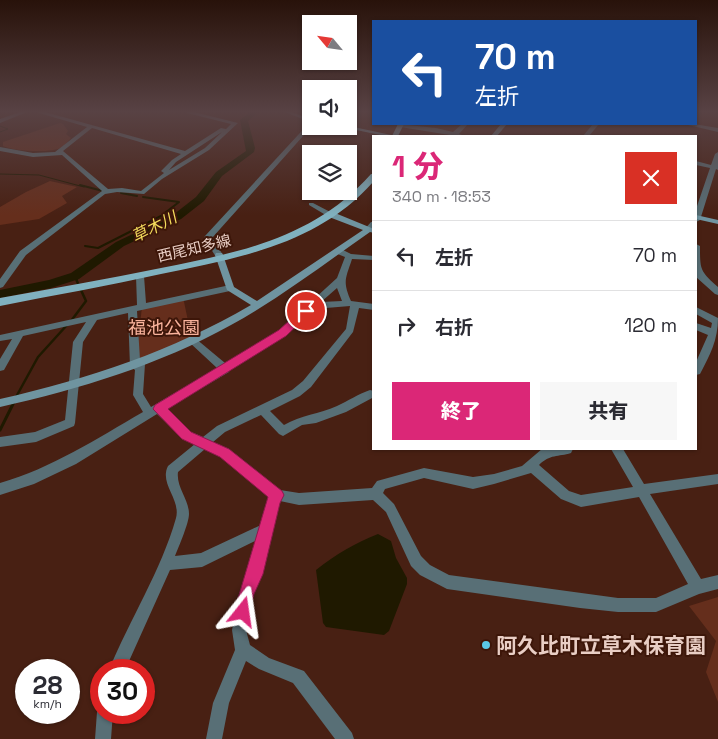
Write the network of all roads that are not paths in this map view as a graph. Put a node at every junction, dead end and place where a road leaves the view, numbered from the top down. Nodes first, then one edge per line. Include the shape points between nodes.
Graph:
1 (65, 146) edge
2 (162, 146) edge
3 (195, 146) edge
4 (208, 146) edge
5 (289, 146) edge
6 (0, 149) edge
7 (58, 152) junction
8 (185, 153) junction
9 (718, 154) edge
10 (697, 163) edge
11 (716, 167) edge
12 (372, 178) edge
13 (145, 190) junction
14 (106, 191) junction
15 (311, 204) dead end
16 (332, 215) junction
17 (697, 218) edge
18 (718, 222) edge
19 (372, 228) edge
20 (338, 250) junction
21 (349, 256) junction
22 (220, 257) junction
23 (372, 258) edge
24 (697, 262) edge
25 (140, 276) junction
26 (341, 279) junction
27 (0, 285) edge
28 (230, 288) junction
29 (718, 292) edge
30 (0, 302) edge
31 (352, 304) junction
32 (257, 305) junction
33 (311, 306) junction
34 (142, 307) junction
35 (372, 307) edge
36 (132, 310) junction
37 (697, 311) edge
38 (94, 318) junction
39 (717, 322) edge
40 (697, 326) edge
41 (713, 333) junction
42 (20, 334) junction
43 (0, 338) edge
44 (192, 340) junction
45 (138, 364) junction
46 (0, 367) edge
47 (225, 369) junction
48 (697, 369) edge
49 (73, 386) junction
50 (370, 394) dead end
51 (4, 402) edge
52 (262, 410) junction
53 (155, 411) junction
54 (1, 442) edge
55 (203, 442) junction
56 (561, 450) edge
57 (618, 450) edge
58 (531, 464) junction
59 (718, 480) edge
60 (1, 491) edge
61 (642, 492) junction
62 (374, 494) junction
63 (277, 495) junction
64 (266, 529) junction
65 (166, 564) junction
66 (718, 582) edge
67 (698, 588) junction
68 (243, 650) junction
69 (122, 659) edge
70 (104, 724) edge
71 (103, 739) edge
72 (214, 739) edge
73 (346, 739) edge

1 - 7 street
2 - 8 street
3 - 8 street
4 - 13 street
5 - 22 street via 208,238
6 - 7 street via 33,155
7 - 14 street via 65,154
8 - 13 street
9 - 11 street
10 - 11 street
11 - 17 street
12 - 16 main road, 西尾知多線
13 - 14 street via 142,194
14 - 27 street via 22,252
15 - 16 street
16 - 19 street
16 - 22 main road, 西尾知多線 via 300,233
17 - 18 street
19 - 20 street
20 - 21 street
20 - 32 street
21 - 23 street
21 - 26 street
22 - 25 main road, 西尾知多線
22 - 28 street
24 - 29 street via 700,276
25 - 30 main road, 西尾知多線
25 - 34 street
26 - 31 street via 341,288
26 - 33 street
28 - 32 street
28 - 34 street
31 - 33 street
31 - 35 street
31 - 52 street via 350,330 307,384
32 - 44 street
33 - 47 street via 282,333
34 - 36 street
36 - 38 street
36 - 45 street
37 - 39 street
38 - 42 street
38 - 49 street via 78,342
39 - 41 street
40 - 41 street
41 - 48 street
42 - 43 street
42 - 46 street
44 - 45 street
44 - 47 street
45 - 49 street
45 - 53 street via 138,395
47 - 53 street
49 - 51 street
49 - 54 street via 70,423 36,437
50 - 52 street via 316,419 300,420 283,432
52 - 55 street via 221,429
53 - 55 street via 187,435
53 - 60 street via 54,470
55 - 63 street via 225,453
55 - 65 street via 172,470 171,480 180,495 183,515
56 - 58 street via 544,453
57 - 61 street
58 - 61 street via 565,495 581,501
58 - 62 street via 526,470 474,483 424,473 381,485
59 - 61 street via 650,488
61 - 67 street
62 - 63 street via 299,499
62 - 67 street via 390,508 416,561 425,570 448,582 618,605 656,605
63 - 64 street
64 - 65 street via 202,560
64 - 68 street via 255,574 246,594 239,630
65 - 69 street
66 - 67 street
68 - 72 street via 221,702
68 - 73 street via 264,664 298,677
70 - 71 street

